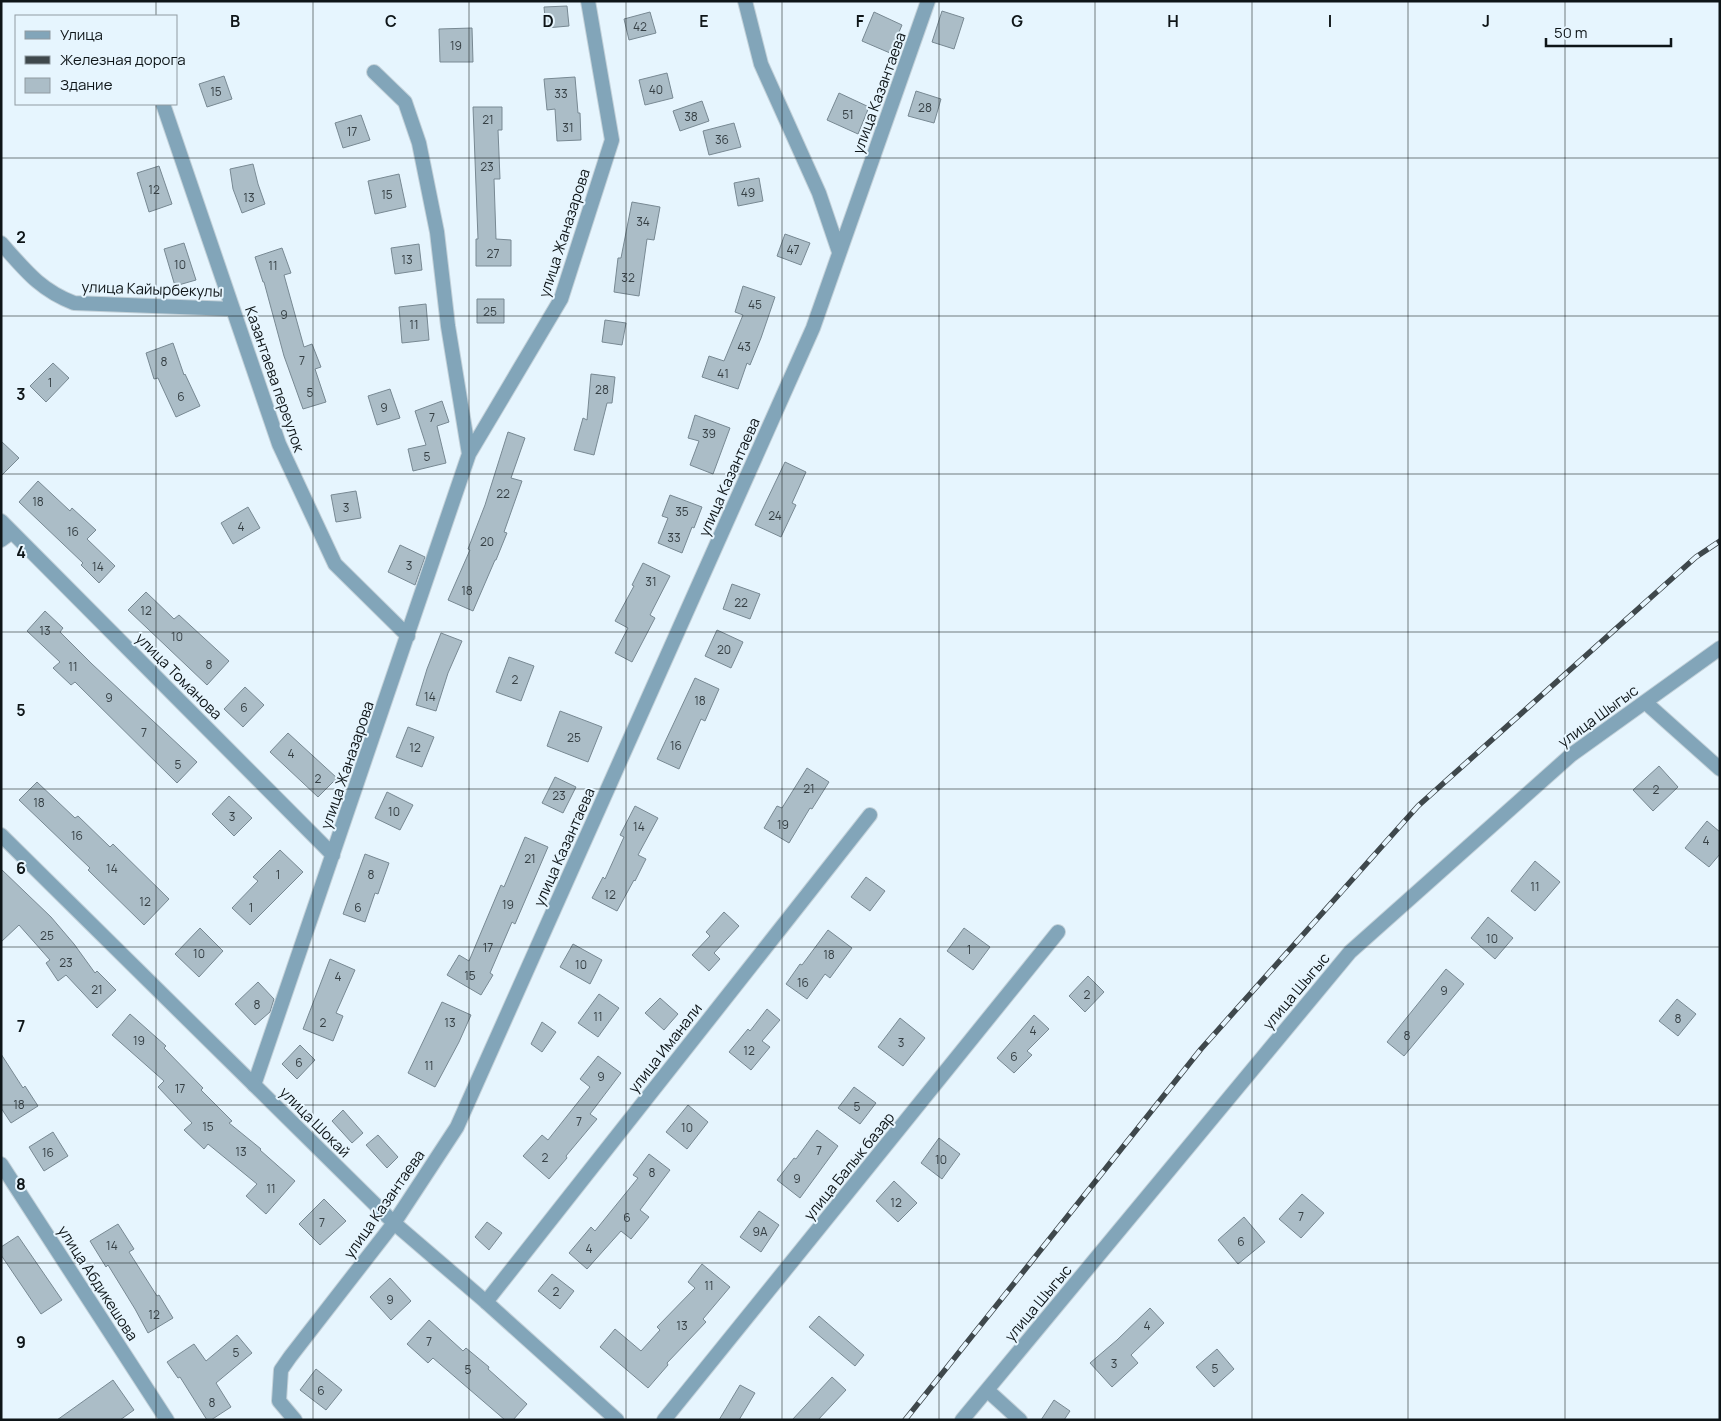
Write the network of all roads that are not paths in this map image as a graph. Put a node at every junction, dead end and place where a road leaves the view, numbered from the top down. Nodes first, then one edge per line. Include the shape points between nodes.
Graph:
1 (588, 1) edge
2 (745, 1) edge
3 (928, 1) edge
4 (374, 72) dead end
5 (163, 105) edge
6 (1, 243) edge
7 (840, 252) junction
8 (233, 309) junction
9 (470, 454) junction
10 (1, 521) edge
11 (7, 536) edge
12 (408, 636) junction
13 (1720, 648) edge
14 (1645, 702) junction
15 (1720, 768) edge
16 (870, 815) dead end
17 (1, 836) edge
18 (333, 855) junction
19 (1058, 932) dead end
20 (254, 1085) junction
21 (1, 1164) edge
22 (394, 1223) junction
23 (486, 1302) junction
24 (987, 1390) junction
25 (167, 1420) edge
26 (295, 1420) edge
27 (617, 1420) edge
28 (664, 1420) edge
29 (962, 1420) edge
30 (1020, 1420) edge

1 - 9 street, улица Жаназарова via 612,140 561,300
2 - 7 street via 762,64 819,193
3 - 7 street, улица Казантаева
4 - 9 street, улица Жаназарова via 405,102 419,143 437,232 448,326
5 - 8 street, Казантаева переулок
6 - 8 street, улица Кайырбекулы via 37,283 74,303
7 - 22 street, улица Казантаева via 812,328 457,1127
8 - 12 street, Казантаева переулок via 279,444 334,564
9 - 12 street, улица Жаназарова
10 - 11 street, улица Томанова
11 - 18 street, улица Томанова
12 - 18 street, улица Жаназарова
13 - 14 street, улица Шыгыс
14 - 15 street
14 - 24 street, улица Шыгыс via 1571,755 1350,952
16 - 23 street, улица Иманали
17 - 20 street, улица Шокай
18 - 20 street, улица Жаназарова
19 - 28 street, улица Балык базар
20 - 22 street, улица Шокай
21 - 25 street, улица Абдикешова
22 - 23 street, улица Шокай
22 - 26 street, улица Казантаева via 281,1370 279,1400
23 - 27 street, улица Шокай
24 - 29 street, улица Шыгыс
24 - 30 street

